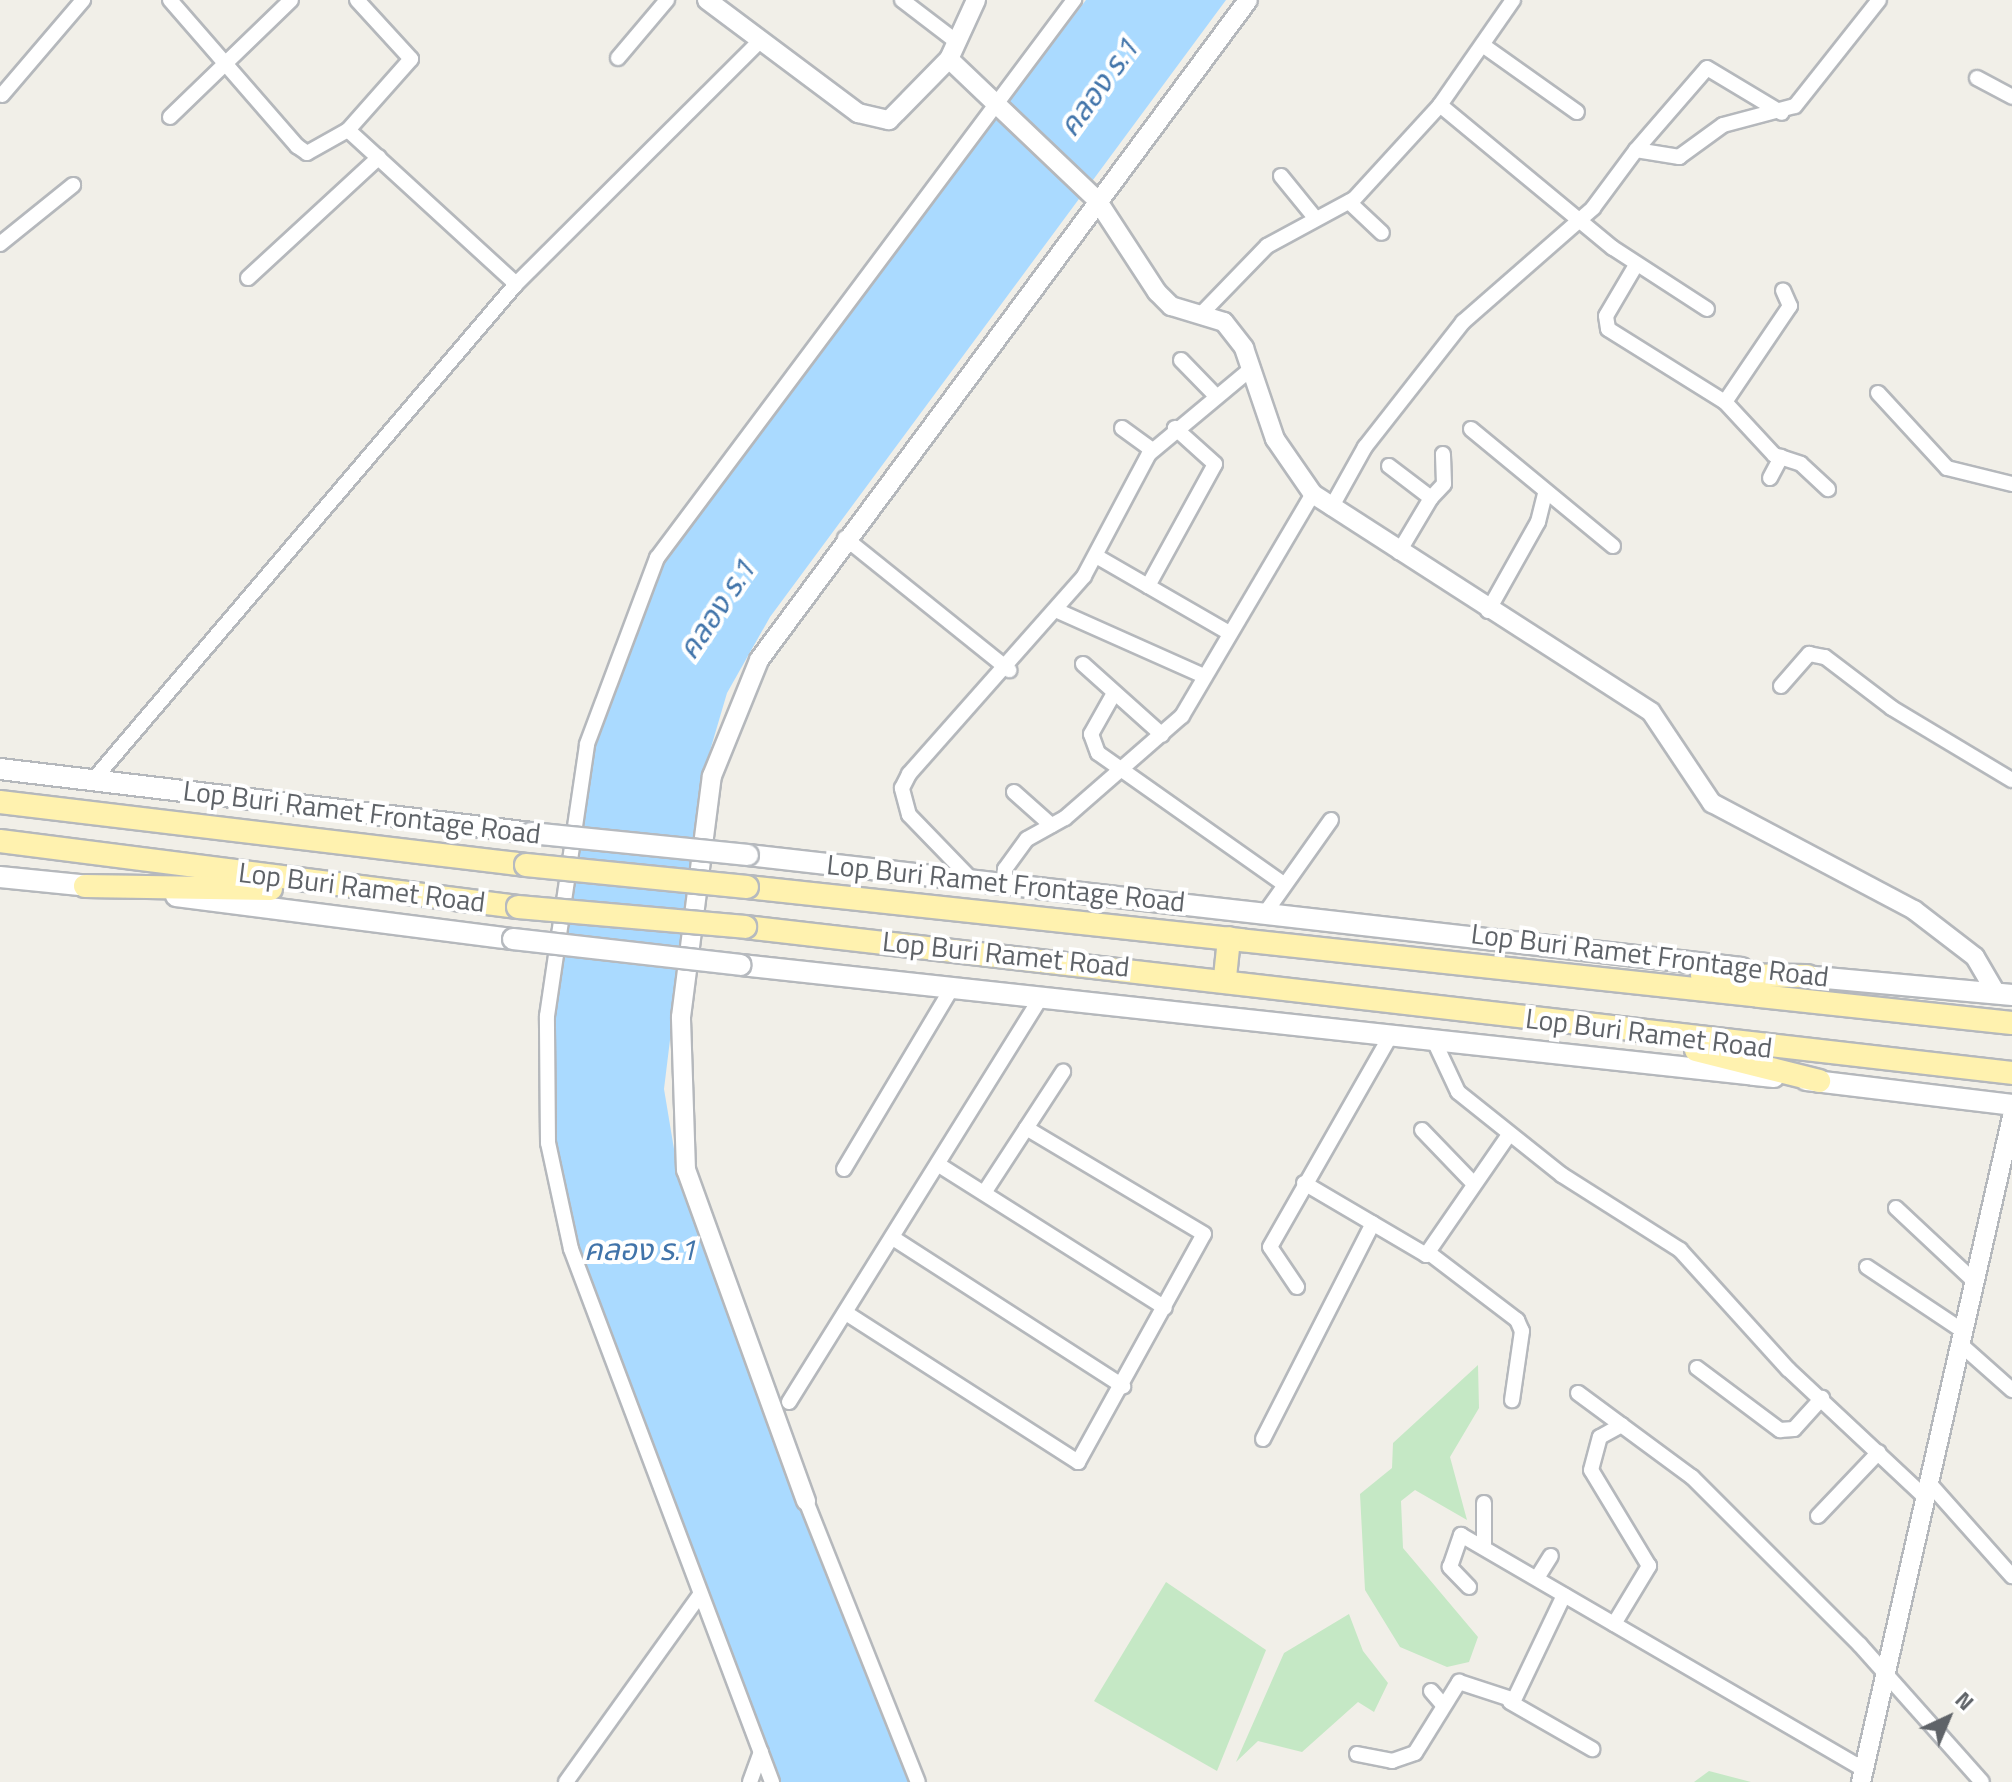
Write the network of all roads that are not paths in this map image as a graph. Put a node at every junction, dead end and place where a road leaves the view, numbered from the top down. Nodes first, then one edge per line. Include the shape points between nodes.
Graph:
1 (83, 0) edge
2 (170, 0) edge
3 (291, 0) edge
4 (357, 0) edge
5 (667, 0) edge
6 (707, 0) edge
7 (902, 0) edge
8 (976, 0) edge
9 (1074, 0) edge
10 (1248, 0) edge
11 (1513, 0) edge
12 (1879, 0) edge
13 (759, 42) junction
14 (1484, 46) junction
15 (953, 51) junction
16 (618, 58) dead end
17 (224, 67) junction
18 (1977, 78) dead end
19 (2, 95) edge
20 (2012, 97) edge
21 (999, 103) junction
22 (1440, 105) junction
23 (1577, 112) dead end
24 (1782, 113) junction
25 (170, 117) dead end
26 (348, 130) junction
27 (1636, 150) junction
28 (379, 157) junction
29 (1281, 176) dead end
30 (73, 185) dead end
31 (1097, 200) junction
32 (1349, 202) junction
33 (1316, 219) junction
34 (1576, 219) junction
35 (1382, 233) dead end
36 (0, 244) edge
37 (1636, 265) junction
38 (248, 278) dead end
39 (516, 284) junction
40 (1783, 290) dead end
41 (1707, 309) dead end
42 (1205, 310) junction
43 (1181, 360) dead end
44 (1252, 368) junction
45 (1878, 393) dead end
46 (1215, 395) junction
47 (1725, 402) junction
48 (1122, 428) dead end
49 (1175, 428) junction
50 (1471, 429) dead end
51 (1152, 450) junction
52 (1443, 454) dead end
53 (1781, 457) junction
54 (1389, 466) dead end
55 (1770, 478) dead end
56 (2012, 484) edge
57 (1828, 489) dead end
58 (1545, 493) junction
59 (1313, 494) junction
60 (1431, 498) junction
61 (1331, 508) junction
62 (845, 538) junction
63 (1613, 546) dead end
64 (1399, 552) junction
65 (1096, 556) junction
66 (1148, 586) junction
67 (1058, 611) junction
68 (1488, 611) junction
69 (1226, 631) junction
70 (1083, 664) dead end
71 (1009, 670) junction
72 (1204, 676) junction
73 (1781, 686) dead end
74 (1113, 695) junction
75 (1162, 735) junction
76 (0, 769) edge
77 (1123, 770) junction
78 (95, 778) junction
79 (2012, 780) edge
80 (1014, 792) dead end
81 (0, 802) edge
82 (150, 820) junction
83 (1331, 820) dead end
84 (1051, 825) junction
85 (0, 841) edge
86 (145, 856) junction
87 (0, 877) edge
88 (973, 881) junction
89 (1281, 882) junction
90 (85, 886) junction
91 (1006, 887) junction
92 (348, 890) junction
93 (1268, 909) junction
94 (1229, 938) junction
95 (1577, 973) junction
96 (1807, 976) junction
97 (1225, 977) junction
98 (952, 988) junction
99 (2004, 994) edge
100 (1042, 996) junction
101 (2012, 1023) edge
102 (1612, 1030) junction
103 (1388, 1040) junction
104 (1436, 1045) junction
105 (1063, 1072) dead end
106 (2012, 1073) edge
107 (1819, 1081) junction
108 (2012, 1105) edge
109 (2012, 1117) edge
110 (1026, 1128) junction
111 (1422, 1130) dead end
112 (1508, 1136) junction
113 (939, 1165) junction
114 (844, 1169) dead end
115 (1472, 1182) junction
116 (1304, 1183) junction
117 (984, 1193) junction
118 (1896, 1208) dead end
119 (1373, 1223) junction
120 (893, 1238) junction
121 (1429, 1253) junction
122 (1867, 1267) dead end
123 (1972, 1279) junction
124 (1297, 1287) dead end
125 (1165, 1308) junction
126 (846, 1313) junction
127 (1960, 1336) junction
128 (1697, 1368) dead end
129 (1123, 1386) junction
130 (2012, 1390) edge
131 (1578, 1393) dead end
132 (1822, 1398) junction
133 (1512, 1400) dead end
134 (789, 1402) dead end
135 (1622, 1425) junction
136 (1263, 1439) dead end
137 (1879, 1452) junction
138 (1928, 1490) junction
139 (806, 1501) joint
140 (1484, 1503) dead end
141 (1818, 1516) dead end
142 (1484, 1545) junction
143 (1551, 1556) dead end
144 (2012, 1576) edge
145 (1537, 1578) junction
146 (1469, 1587) dead end
147 (700, 1595) junction
148 (1564, 1595) junction
149 (1614, 1624) junction
150 (1883, 1677) junction
151 (1431, 1691) dead end
152 (1510, 1702) junction
153 (1443, 1705) junction
154 (1592, 1749) dead end
155 (761, 1752) junction
156 (1357, 1754) dead end
157 (1862, 1776) edge
158 (566, 1782) edge
159 (750, 1782) edge
160 (772, 1782) edge
161 (918, 1782) edge
162 (1982, 1782) edge

1 - 19 street
2 - 17 street
3 - 17 street
4 - 26 street via 411,59
5 - 16 street
6 - 13 street
7 - 15 street
8 - 15 street
9 - 21 street
10 - 31 street
11 - 14 street
12 - 24 street via 1803,98
13 - 15 street via 858,113 889,120
13 - 39 street
14 - 22 street
14 - 23 street
15 - 21 street
17 - 25 street
17 - 26 street via 307,153
18 - 20 street
21 - 31 street
21 - 147 street via 657,558 587,744 547,1016 548,1143 571,1249
22 - 32 street
22 - 34 street
24 - 27 street via 1723,125 1670,159
24 - 27 street via 1707,68
26 - 28 street
27 - 34 street
28 - 38 street
28 - 39 street
29 - 33 street
30 - 36 street
31 - 42 street via 1157,292 1171,306
31 - 62 street
32 - 33 street
32 - 35 street
33 - 42 street via 1255,256
34 - 37 street
34 - 61 street via 1463,322 1365,447
37 - 41 street
37 - 47 street via 1606,316 1608,329
39 - 78 street
40 - 47 street via 1790,306
42 - 44 street via 1224,322
43 - 46 street
44 - 46 street
44 - 59 street via 1275,439
45 - 56 street via 1947,468
46 - 49 street
47 - 53 street
48 - 51 street
49 - 51 street
49 - 66 street via 1215,464
50 - 58 street
51 - 65 street
52 - 60 street via 1444,484
53 - 55 street
53 - 57 street via 1819,476
54 - 60 street
58 - 63 street
58 - 68 street via 1538,522
59 - 61 street
59 - 69 street
60 - 64 street
61 - 64 street
62 - 71 street
62 - 139 street via 759,660 712,776 681,1017 686,1170
64 - 68 street
65 - 66 street
65 - 67 street
66 - 69 street
67 - 71 street
67 - 72 street
68 - 99 street via 1651,712 1712,803 1914,910 1975,957
69 - 72 street
70 - 74 street
71 - 88 street via 902,788 909,815
72 - 75 street
73 - 79 street via 1809,654 1825,657 1879,699
74 - 75 street
74 - 77 street via 1091,734 1098,753
75 - 77 street
76 - 78 main road, Lop Buri Ramet Frontage Road
77 - 84 street
77 - 89 street
78 - 88 main road, Lop Buri Ramet Frontage Road, bridge
80 - 84 street
81 - 82 main road, Lop Buri Ramet Road
82 - 86 main road
82 - 94 main road, Lop Buri Ramet Road, bridge
83 - 89 street
84 - 91 street via 1018,849 1005,869
85 - 86 main road, Lop Buri Ramet Road
86 - 92 main road, Lop Buri Ramet Road
87 - 90 main road
88 - 91 main road, Lop Buri Ramet Frontage Road
89 - 93 street
90 - 92 main road
90 - 98 main road, bridge
91 - 93 main road, Lop Buri Ramet Frontage Road
92 - 97 main road, Lop Buri Ramet Road, bridge
93 - 96 main road, Lop Buri Ramet Frontage Road
94 - 95 main road, Lop Buri Ramet Road
94 - 97 main road
95 - 96 main road
95 - 101 main road, Lop Buri Ramet Road
96 - 99 main road, Lop Buri Ramet Frontage Road
97 - 102 main road, Lop Buri Ramet Road
98 - 100 main road
98 - 114 street
100 - 103 main road
100 - 113 street
102 - 106 main road, Lop Buri Ramet Road
102 - 107 main road
103 - 104 main road
103 - 116 street
104 - 107 main road
104 - 112 street via 1445,1079
105 - 110 street
107 - 108 main road
109 - 123 street
110 - 117 street
110 - 125 street via 1204,1234
111 - 115 street
112 - 115 street
112 - 132 street via 1680,1250
113 - 117 street
113 - 120 street
115 - 121 street
116 - 119 street
116 - 124 street via 1270,1247
117 - 125 street
118 - 123 street
119 - 121 street
119 - 136 street
120 - 126 street
120 - 129 street
121 - 133 street via 1517,1320 1522,1331
122 - 127 street
123 - 127 street
125 - 129 street
126 - 129 street via 1078,1462
126 - 134 street
127 - 130 street
127 - 138 street
128 - 132 street via 1780,1430 1794,1429
131 - 135 street
132 - 137 street
135 - 149 street via 1600,1437 1591,1470 1649,1566
135 - 150 street via 1692,1477
137 - 138 street
137 - 141 street
138 - 144 street
138 - 150 street
139 - 161 street
140 - 142 street
142 - 145 street
142 - 146 street via 1461,1535 1454,1544 1450,1567
143 - 145 street
145 - 148 street
147 - 155 street
147 - 158 street
148 - 149 street
148 - 152 street
149 - 157 street
150 - 157 street
150 - 162 street
151 - 153 street
152 - 153 street via 1464,1681
152 - 154 street
153 - 156 street via 1404,1760
155 - 159 street
155 - 160 street

